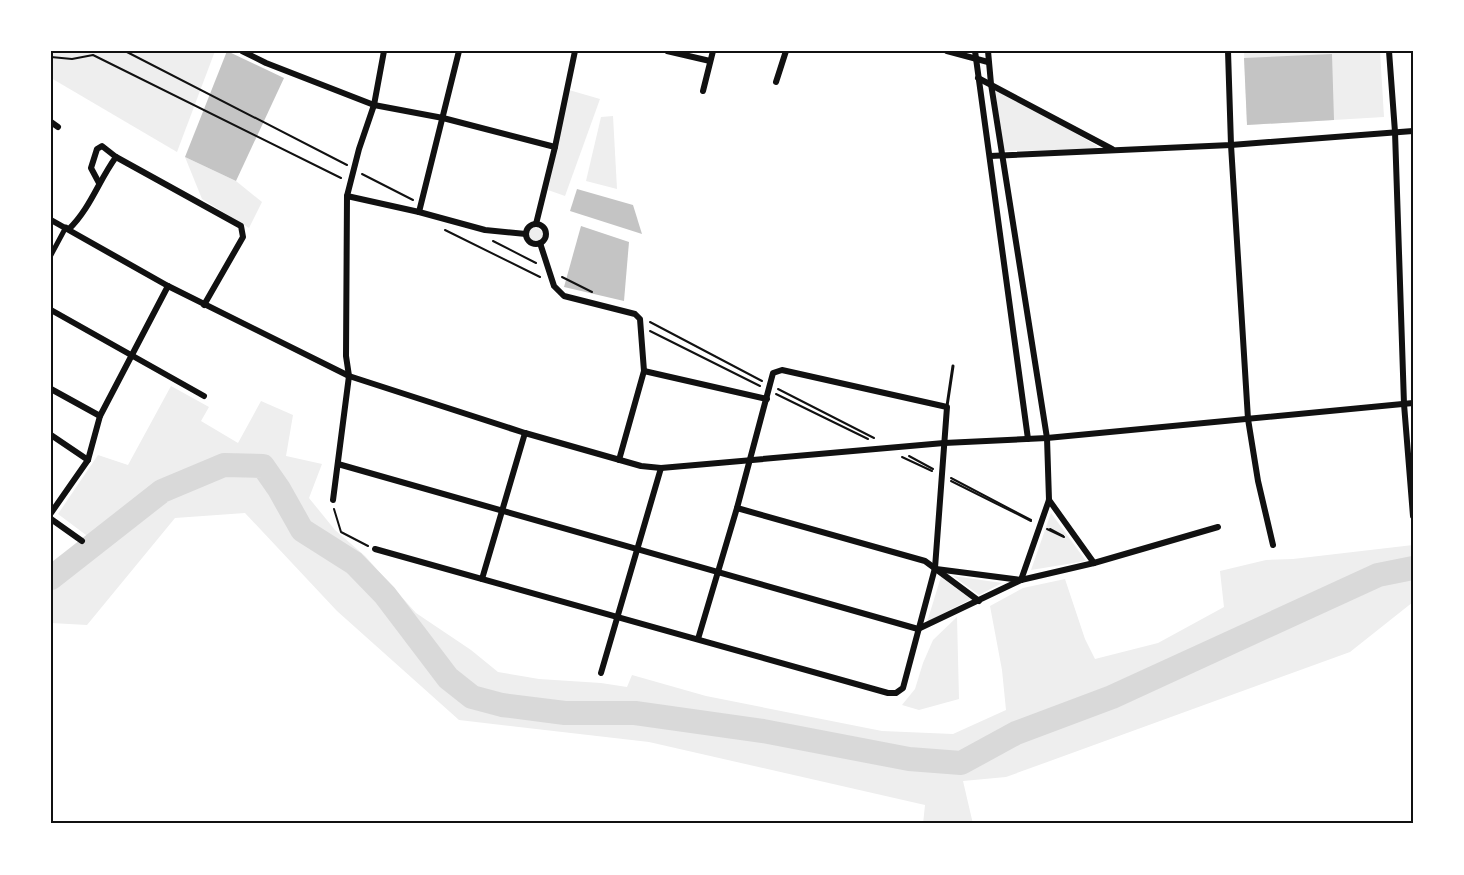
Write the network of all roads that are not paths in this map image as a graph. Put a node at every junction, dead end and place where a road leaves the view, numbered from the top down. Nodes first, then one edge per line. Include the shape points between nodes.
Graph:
1 (242, 51) edge
2 (384, 51) edge
3 (459, 51) edge
4 (575, 51) edge
5 (667, 51) edge
6 (713, 51) edge
7 (786, 51) edge
8 (947, 51) edge
9 (975, 51) edge
10 (988, 51) edge
11 (1228, 51) edge
12 (1389, 51) edge
13 (976, 59) junction
14 (710, 61) junction
15 (988, 62) junction
16 (978, 78) junction
17 (776, 82) dead end
18 (991, 84) junction
19 (703, 91) dead end
20 (374, 105) junction
21 (442, 118) junction
22 (51, 122) edge
23 (58, 127) dead end
24 (1413, 131) edge
25 (1395, 132) junction
26 (1231, 145) junction
27 (555, 147) junction
28 (1112, 149) junction
29 (990, 156) junction
30 (1003, 156) junction
31 (116, 157) junction
32 (99, 183) junction
33 (347, 196) junction
34 (419, 212) junction
35 (51, 220) edge
36 (536, 224) junction
37 (68, 228) junction
38 (526, 234) junction
39 (540, 243) junction
40 (51, 255) edge
41 (168, 286) junction
42 (204, 305) junction
43 (51, 310) edge
44 (131, 353) junction
45 (953, 366) dead end
46 (644, 371) junction
47 (349, 376) junction
48 (51, 389) edge
49 (204, 396) dead end
50 (767, 399) junction
51 (1413, 403) edge
52 (1404, 404) junction
53 (947, 407) junction
54 (100, 416) junction
55 (1248, 419) junction
56 (525, 433) junction
57 (51, 435) edge
58 (1028, 438) junction
59 (1047, 438) junction
60 (944, 443) junction
61 (88, 460) junction
62 (619, 460) junction
63 (748, 461) junction
64 (338, 464) junction
65 (661, 468) junction
66 (333, 500) road end
67 (1049, 500) junction
68 (737, 508) junction
69 (502, 511) junction
70 (51, 513) edge
71 (1413, 516) edge
72 (51, 519) edge
73 (1218, 527) dead end
74 (82, 541) dead end
75 (1273, 545) dead end
76 (375, 549) road end
77 (637, 549) junction
78 (1094, 563) junction
79 (935, 568) junction
80 (718, 572) junction
81 (482, 579) junction
82 (1021, 580) junction
83 (979, 601) junction
84 (617, 616) junction
85 (918, 629) junction
86 (698, 639) junction
87 (601, 673) dead end

1 - 20 street
2 - 20 street
3 - 21 street
4 - 27 street
5 - 14 street
6 - 14 street
7 - 17 street
8 - 13 street
9 - 13 street
10 - 15 street
11 - 26 street
12 - 25 street
13 - 15 street
13 - 16 street
14 - 19 street
15 - 18 street
16 - 18 street
16 - 29 street
18 - 28 street
18 - 30 street
20 - 21 street
20 - 33 street
21 - 27 street
21 - 34 street
22 - 23 street
24 - 25 street
25 - 26 street
25 - 52 street
26 - 28 street
26 - 55 street
27 - 36 street
28 - 30 street
29 - 30 street
29 - 58 street
30 - 59 street
31 - 32 street
31 - 32 street via 102,147 97,149 91,168
31 - 42 street via 241,226 243,237
32 - 37 street via 82,215
33 - 34 street
33 - 47 street
34 - 38 street via 485,231
35 - 37 street
36 - 38 street
36 - 39 street via 546,232
37 - 40 street
37 - 41 street
38 - 39 street via 531,243
39 - 46 street via 554,286 564,296 635,314 640,319
41 - 42 street
41 - 44 street
42 - 47 street
43 - 44 street
44 - 49 street
44 - 54 street
45 - 53 lane
46 - 50 street
46 - 62 street
47 - 56 street
47 - 64 street
48 - 54 street
50 - 53 street via 773,373 782,370
50 - 63 street
51 - 52 street
52 - 55 street
52 - 71 street
53 - 60 street
54 - 61 street
55 - 59 street
55 - 75 street
56 - 62 street
56 - 69 street
57 - 61 street
58 - 59 street
58 - 60 street
59 - 67 street
60 - 63 street
60 - 79 street
61 - 70 street
62 - 65 street
63 - 65 street
63 - 68 street
64 - 66 street
64 - 69 street
65 - 77 street
67 - 78 street
67 - 82 street
68 - 79 street via 925,561
68 - 80 street
69 - 77 street
69 - 81 street
72 - 74 street
73 - 78 street
76 - 81 street
77 - 80 street
77 - 84 street
78 - 82 street
79 - 82 street
79 - 83 street
79 - 85 street
80 - 85 street
80 - 86 street
81 - 84 street
82 - 83 street
83 - 85 street
84 - 86 street
84 - 87 street
85 - 86 street via 903,688 896,693

